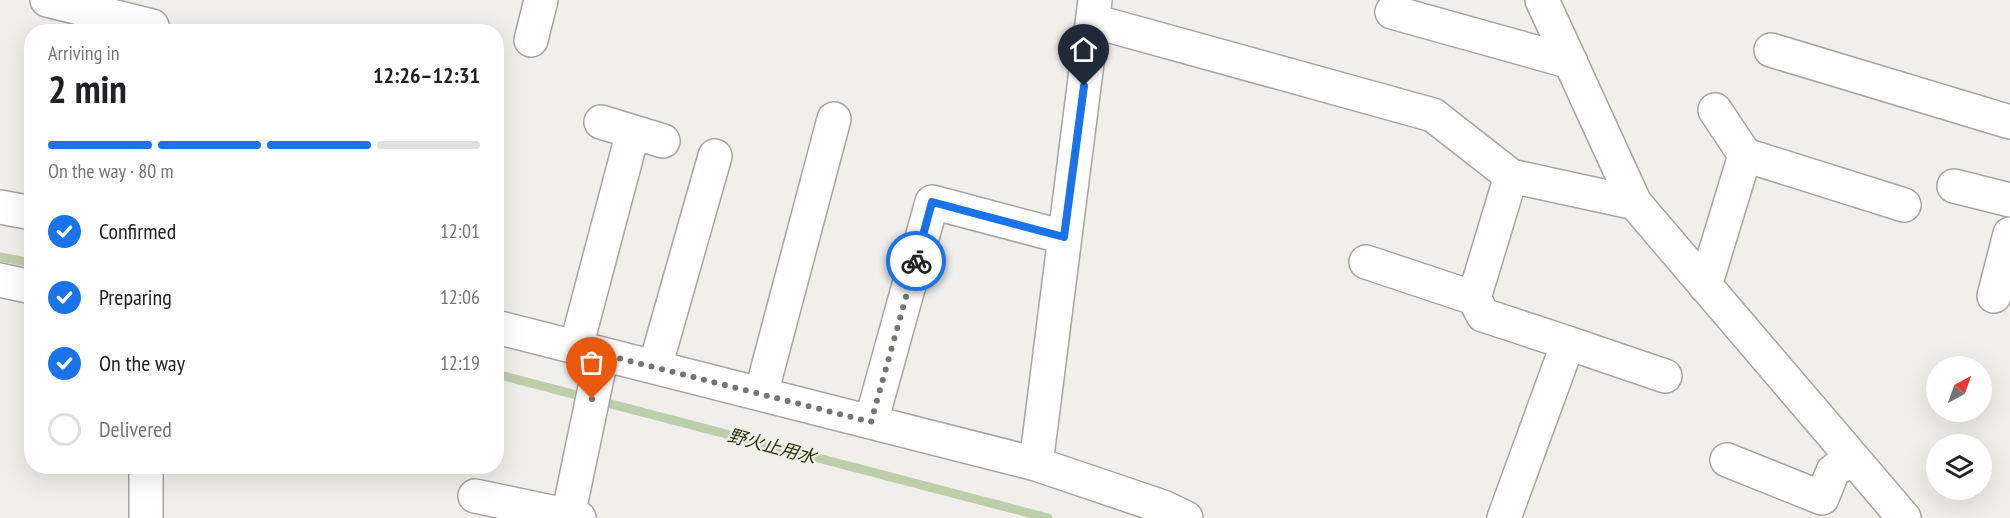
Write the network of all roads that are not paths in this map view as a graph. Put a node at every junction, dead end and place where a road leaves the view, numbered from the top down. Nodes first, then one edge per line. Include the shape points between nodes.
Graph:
1 (47, 0) edge
2 (541, 0) edge
3 (1542, 0) edge
4 (1094, 10) edge
5 (1392, 12) dead end
6 (152, 19) edge
7 (531, 40) dead end
8 (1771, 50) dead end
9 (1571, 62) junction
10 (1715, 110) dead end
11 (834, 119) dead end
12 (601, 122) dead end
13 (2010, 122) edge
14 (1744, 155) junction
15 (715, 156) dead end
16 (1511, 176) junction
17 (1954, 186) dead end
18 (2010, 200) edge
19 (1635, 203) junction
20 (1904, 205) dead end
21 (0, 207) edge
22 (24, 212) edge
23 (2010, 234) edge
24 (1064, 237) junction
25 (1366, 262) dead end
26 (0, 280) edge
27 (24, 285) edge
28 (1705, 286) junction
29 (1994, 296) dead end
30 (1474, 298) junction
31 (504, 330) edge
32 (1568, 344) junction
33 (591, 360) junction
34 (655, 367) junction
35 (1665, 376) dead end
36 (761, 394) junction
37 (871, 422) junction
38 (1852, 458) junction
39 (1727, 460) dead end
40 (1036, 464) junction
41 (146, 474) edge
42 (474, 496) dead end
43 (573, 517) edge
44 (146, 518) edge
45 (1186, 518) edge
46 (1504, 518) edge
47 (1904, 518) edge

1 - 6 street
2 - 7 street
3 - 9 street
4 - 16 street via 1433,115
4 - 24 street
5 - 9 street
8 - 13 street
9 - 19 street
10 - 14 street
11 - 36 street
12 - 33 street via 648,136
14 - 20 street
14 - 28 street
15 - 34 street
16 - 19 street
16 - 30 street
17 - 18 street
19 - 28 street
21 - 22 street
23 - 29 street
24 - 37 street via 932,202
24 - 40 street
25 - 30 street
26 - 27 street
28 - 38 street
30 - 32 street via 1483,315
31 - 33 street
32 - 35 street
32 - 46 street
33 - 34 street
33 - 43 street via 588,418
34 - 36 street
36 - 37 street
37 - 40 street
38 - 39 street via 1833,471 1822,498
38 - 47 street
40 - 45 street
41 - 44 street
42 - 43 street

